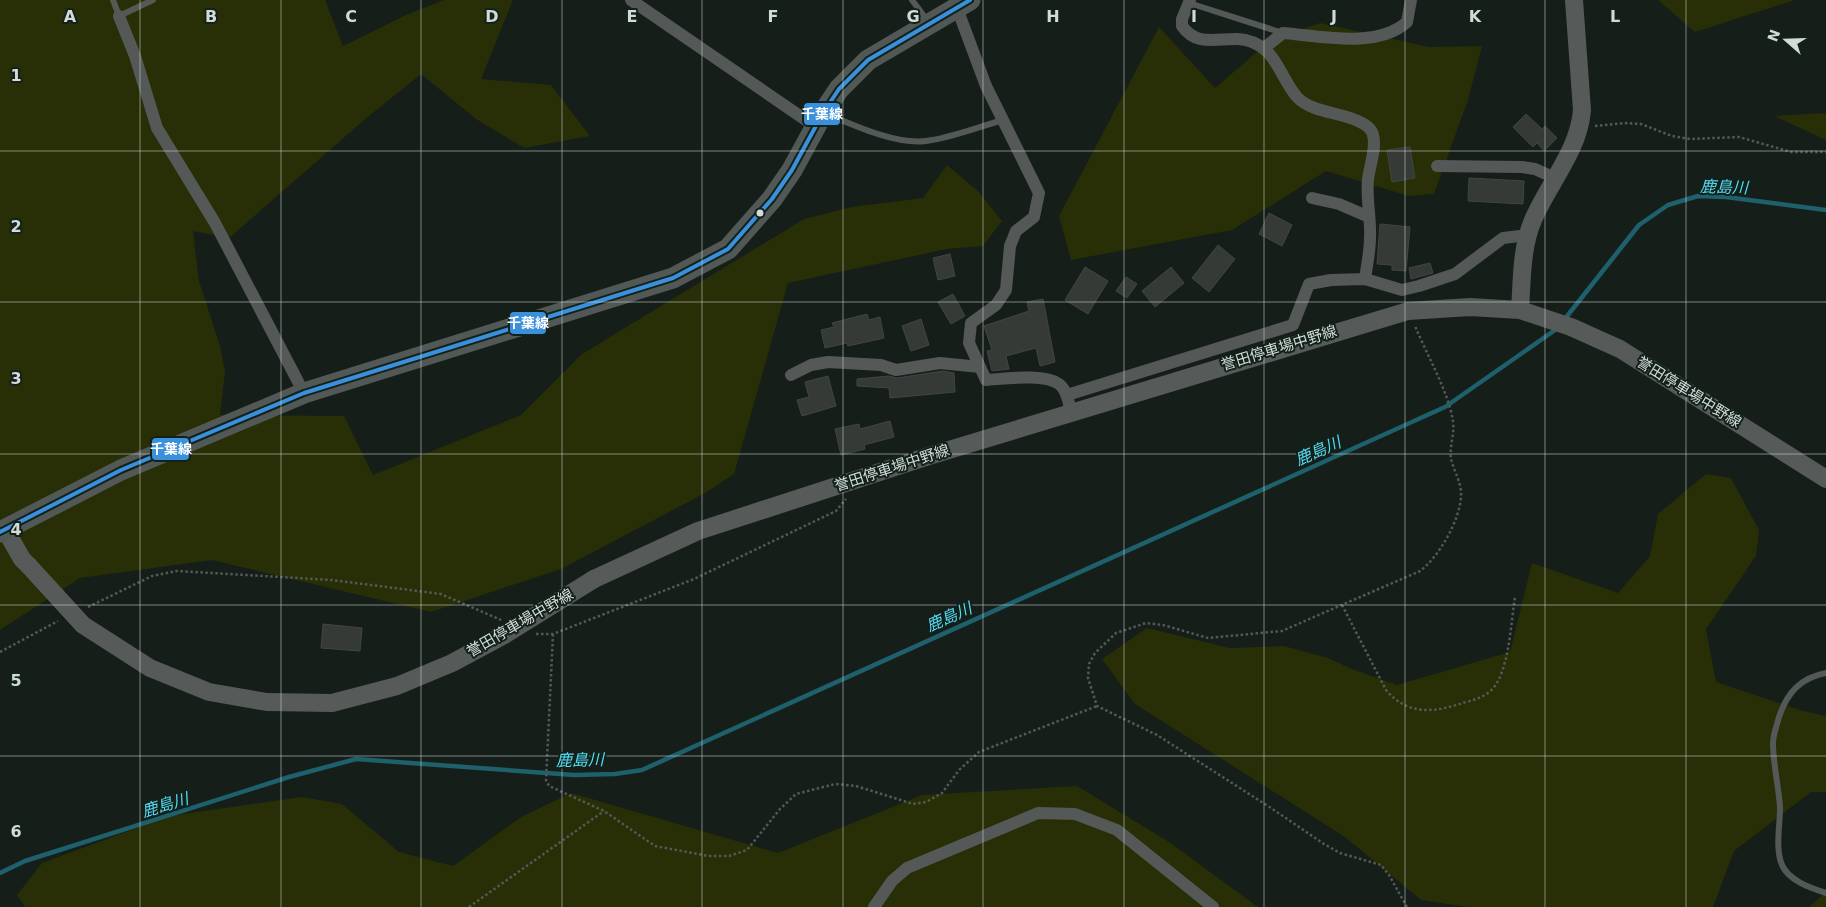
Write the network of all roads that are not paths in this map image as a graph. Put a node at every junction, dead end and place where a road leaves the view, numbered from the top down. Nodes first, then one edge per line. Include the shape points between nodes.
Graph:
1 (113, 0) edge
2 (153, 0) edge
3 (631, 0) edge
4 (912, 0) edge
5 (1412, 0) edge
6 (1574, 0) edge
7 (1190, 2) edge
8 (963, 4) edge
9 (119, 16) junction
10 (929, 24) junction
11 (1283, 33) junction
12 (1264, 48) junction
13 (820, 120) junction
14 (1003, 120) junction
15 (1437, 166) dead end
16 (1555, 178) junction
17 (1312, 198) dead end
18 (1369, 217) junction
19 (1528, 235) junction
20 (1366, 279) junction
21 (1402, 290) junction
22 (1520, 310) junction
23 (1408, 311) junction
24 (980, 367) junction
25 (791, 375) dead end
26 (304, 393) junction
27 (1069, 404) junction
28 (1826, 479) edge
29 (2, 530) edge
30 (1826, 673) edge
31 (1826, 894) edge
32 (874, 907) edge
33 (1212, 907) edge

1 - 9 lane
2 - 9 lane
3 - 13 street
4 - 10 lane
5 - 11 street via 1407,22 1386,35 1371,39
6 - 16 main road via 1581,127
7 - 11 lane
7 - 12 street via 1182,26 1195,39 1240,38
8 - 10 highway
8 - 14 street via 986,86
9 - 26 street via 157,128 215,223
10 - 13 highway via 868,60 840,89
11 - 12 street
12 - 18 street via 1298,98 1370,128 1374,135 1368,181
13 - 14 lane via 891,138 924,142
13 - 26 highway via 772,199 728,249 672,278
14 - 24 street via 1039,193 1034,217 1016,231 1010,246 1006,290 996,305 971,322 969,343
15 - 16 street via 1534,168
16 - 19 main road
17 - 18 street via 1339,204
18 - 20 street
19 - 21 street via 1503,238 1456,274
19 - 22 main road
20 - 21 street
20 - 27 street via 1309,284 1293,325
21 - 23 street
22 - 23 main road, 誉田停車場中野線 via 1470,307
22 - 28 main road, 誉田停車場中野線 via 1549,318 1620,349
23 - 27 main road, 誉田停車場中野線
24 - 25 street via 940,364 896,370 881,365 828,362 811,365
24 - 27 street via 986,380 1042,378 1059,384
26 - 29 highway via 121,470
27 - 29 main road, 誉田停車場中野線, bridge via 698,531 594,579 452,663 397,686 332,703 267,702 208,692 150,668 83,625 22,559
30 - 31 lane via 1796,686 1785,700 1773,742 1780,806 1778,847 1782,866 1805,886
32 - 33 street via 892,881 907,868 1038,813 1075,814 1117,830

